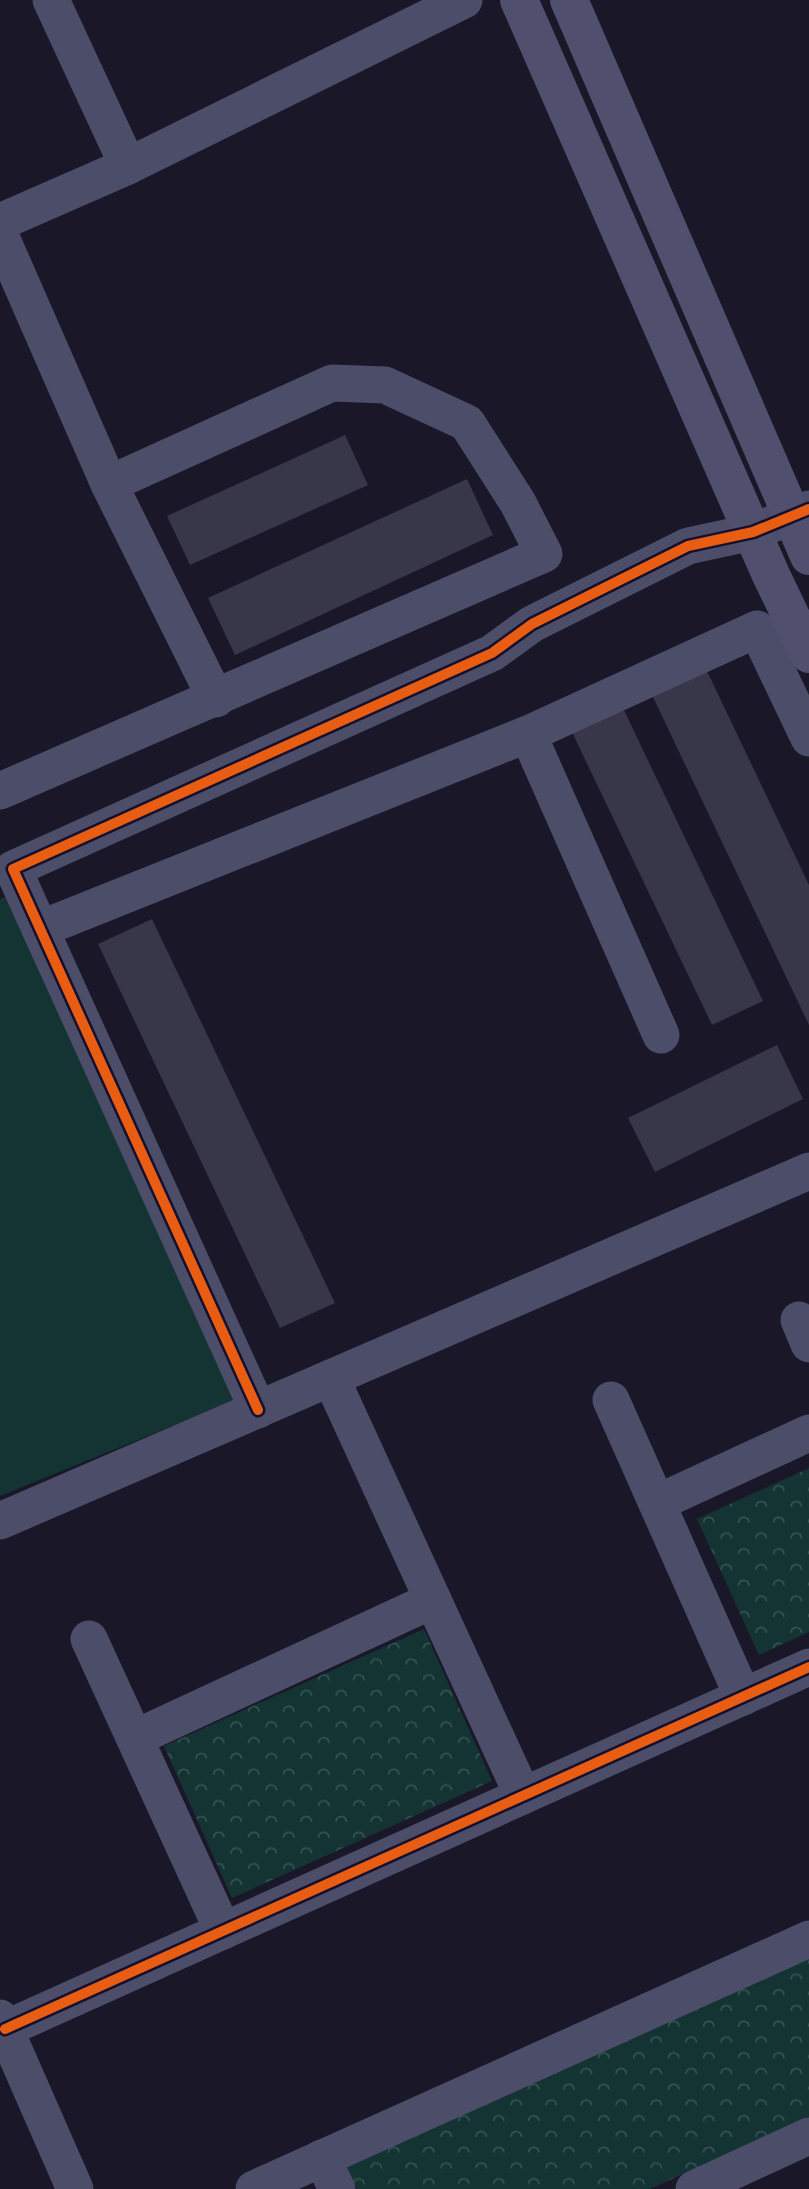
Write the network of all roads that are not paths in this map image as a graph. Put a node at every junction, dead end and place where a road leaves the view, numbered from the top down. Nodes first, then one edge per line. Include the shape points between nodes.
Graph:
1 (51, 0) edge
2 (464, 0) edge
3 (519, 0) edge
4 (569, 0) edge
5 (128, 166) junction
6 (0, 222) edge
7 (0, 235) edge
8 (108, 484) junction
9 (801, 513) edge
10 (753, 532) junction
11 (809, 555) edge
12 (809, 654) edge
13 (216, 699) junction
14 (528, 734) junction
15 (809, 738) edge
16 (0, 791) edge
17 (4, 862) edge
18 (40, 929) junction
19 (661, 1035) dead end
20 (809, 1171) edge
21 (331, 1378) junction
22 (611, 1400) dead end
23 (258, 1410) junction
24 (809, 1433) edge
25 (657, 1503) junction
26 (0, 1521) edge
27 (433, 1600) junction
28 (89, 1639) dead end
29 (809, 1667) edge
30 (743, 1697) junction
31 (135, 1738) junction
32 (523, 1796) junction
33 (223, 1931) junction
34 (809, 1939) edge
35 (2, 2023) edge
36 (809, 2136) edge
37 (329, 2174) edge
38 (75, 2189) edge
39 (254, 2189) edge
40 (694, 2189) edge

1 - 5 street
2 - 5 street
3 - 10 street
4 - 9 street
5 - 6 street
7 - 8 street
8 - 13 street
8 - 13 street via 332,383 385,385 467,423 544,554
9 - 10 street
9 - 11 street
10 - 12 street
10 - 17 street via 688,546 532,624 492,653
13 - 16 street
14 - 15 street via 757,629
14 - 18 street
14 - 19 street
17 - 18 street
18 - 23 street
20 - 21 street
21 - 23 street
21 - 27 street
22 - 25 street
23 - 26 street
24 - 25 street
25 - 30 street
27 - 31 street
27 - 32 street
28 - 31 street
29 - 30 street
30 - 32 street
31 - 33 street
32 - 33 street
33 - 35 street
34 - 37 street
35 - 38 street
36 - 40 street
37 - 39 street

